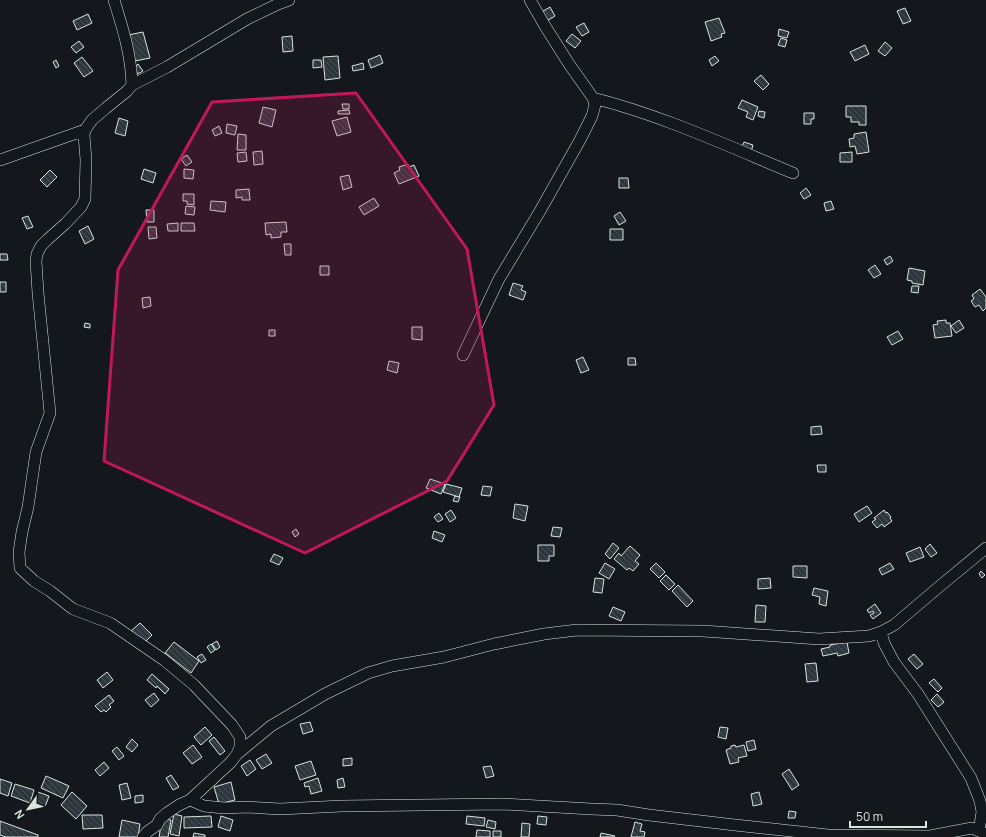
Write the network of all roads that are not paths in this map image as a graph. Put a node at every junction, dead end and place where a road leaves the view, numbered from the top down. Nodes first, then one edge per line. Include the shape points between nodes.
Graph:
1 (114, 0) edge
2 (289, 0) edge
3 (530, 0) edge
4 (132, 85) junction
5 (593, 98) junction
6 (85, 130) junction
7 (0, 160) edge
8 (793, 172) dead end
9 (463, 355) dead end
10 (986, 548) edge
11 (881, 632) junction
12 (237, 754) junction
13 (190, 800) junction
14 (983, 833) edge
15 (874, 836) edge
16 (144, 837) edge

1 - 4 street via 129,52
2 - 4 street via 247,19 168,67
3 - 5 street via 544,26
4 - 6 street via 92,120
5 - 8 street via 633,109
5 - 9 street via 595,108 580,140 500,279
6 - 7 street
6 - 12 street via 85,199 81,207 41,246 37,254 41,328 50,413 36,452 19,552 20,568 73,609 110,623 164,660 194,685 236,730 240,737
10 - 11 street via 894,625
11 - 12 street via 869,636 819,639 703,631 578,630 544,634 392,666 368,674 325,694 271,726
11 - 14 street via 894,662 918,694 971,778 980,801
12 - 13 street
13 - 15 street via 204,806 280,810 342,806 502,804 617,810 828,835
13 - 16 street via 167,813
14 - 15 street via 972,828 930,836

